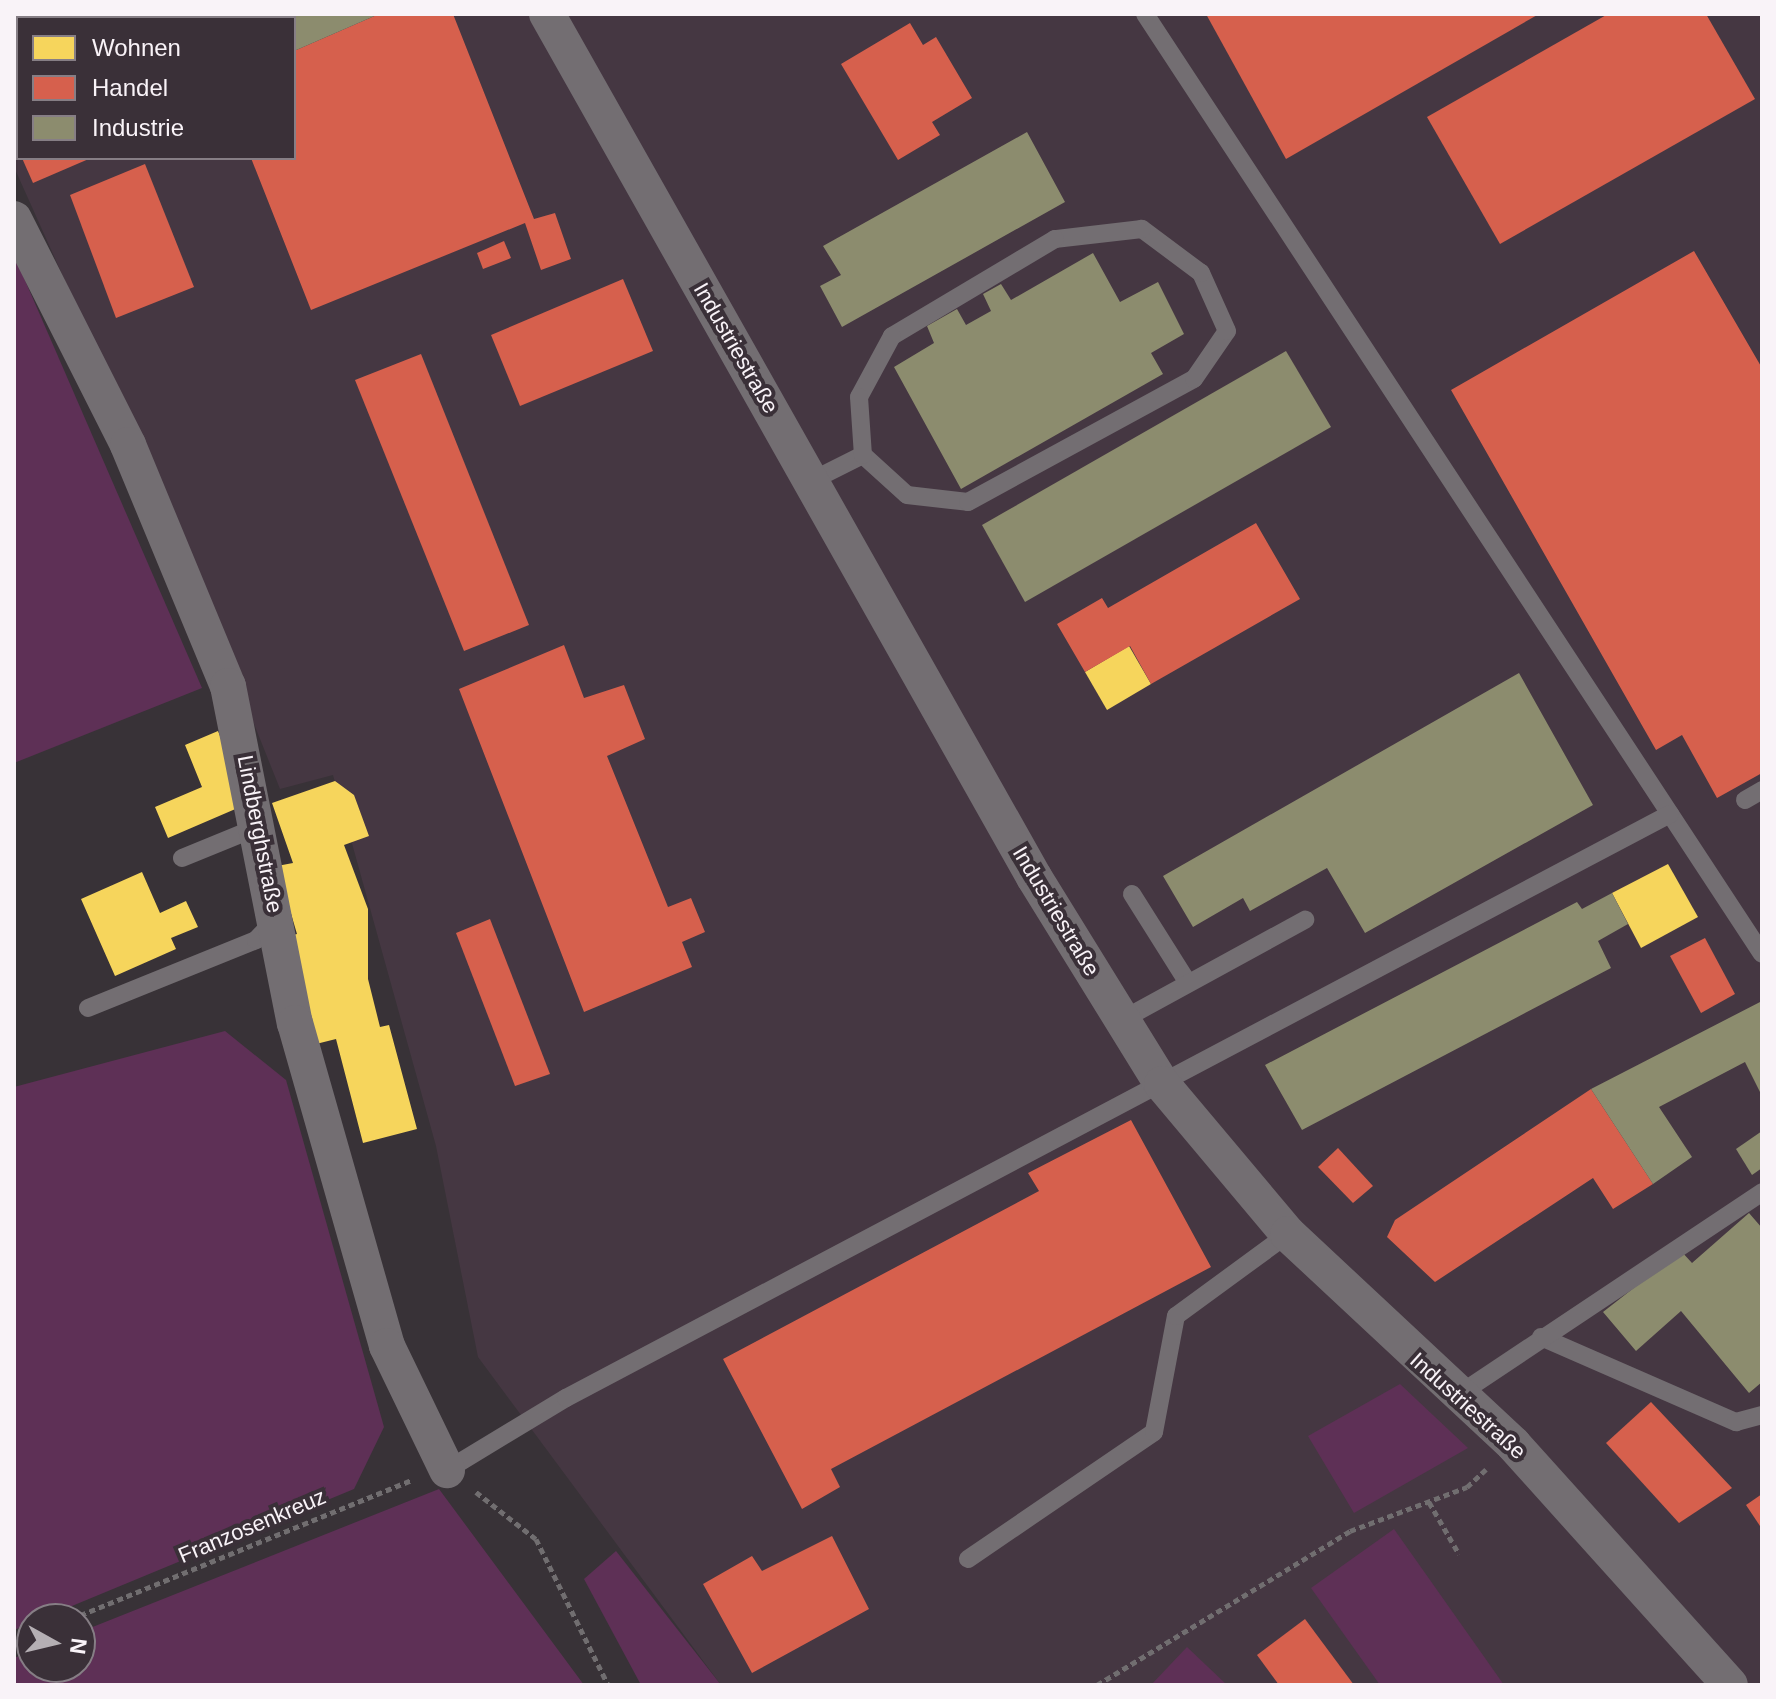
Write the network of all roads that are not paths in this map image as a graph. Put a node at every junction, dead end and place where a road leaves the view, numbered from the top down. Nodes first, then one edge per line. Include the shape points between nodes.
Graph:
1 (547, 14) edge
2 (1145, 14) edge
3 (14, 219) edge
4 (863, 455) junction
5 (811, 481) junction
6 (1762, 790) edge
7 (1745, 800) dead end
8 (1670, 814) junction
9 (260, 826) junction
10 (182, 858) dead end
11 (1132, 894) dead end
12 (276, 919) junction
13 (1305, 920) dead end
14 (1762, 954) edge
15 (1188, 983) junction
16 (88, 1008) dead end
17 (1122, 1020) junction
18 (1162, 1084) junction
19 (1762, 1192) edge
20 (1288, 1234) junction
21 (1541, 1337) junction
22 (1458, 1395) junction
23 (1762, 1415) edge
24 (447, 1470) joint
25 (968, 1559) dead end
26 (1730, 1685) edge

1 - 5 street, Industriestraße
2 - 8 lane
3 - 9 street, Lindberghstraße via 128,445 228,686
4 - 4 lane via 907,495 968,502 1194,379 1227,331 1201,273 1142,229 1055,239 892,336 859,397
4 - 5 lane
5 - 17 street, Industriestraße
6 - 7 lane
8 - 14 lane
8 - 18 lane
9 - 10 lane
9 - 12 street, Lindberghstraße
11 - 15 lane
12 - 16 lane via 256,940
12 - 24 street, Lindberghstraße via 295,1023 387,1346
13 - 15 lane
15 - 17 lane
17 - 18 street, Industriestraße
18 - 20 street, Industriestraße
18 - 24 lane via 566,1398
19 - 21 lane
20 - 22 street, Industriestraße
20 - 25 lane via 1176,1316 1154,1432
21 - 22 lane
21 - 23 lane via 1736,1422
22 - 26 street, Industriestraße via 1513,1444

